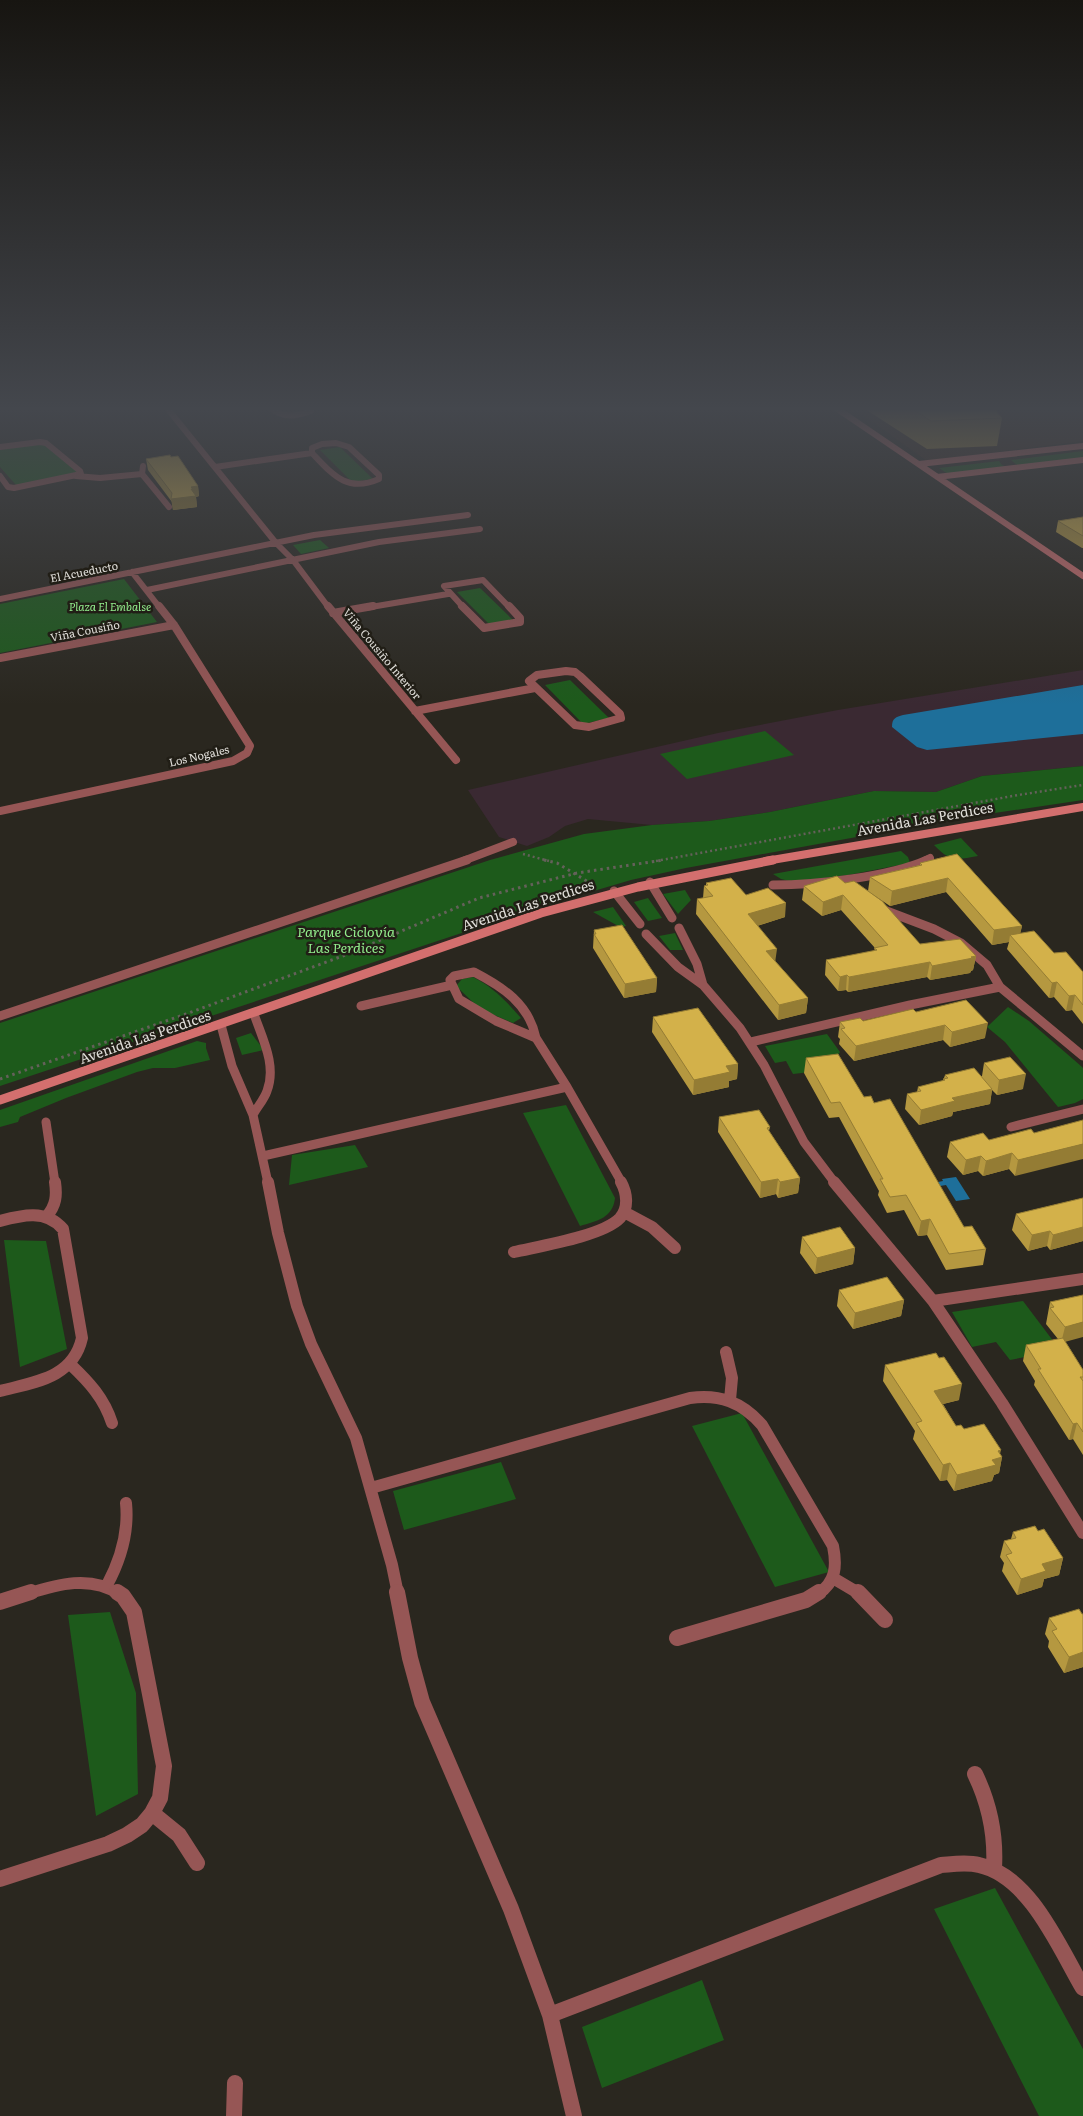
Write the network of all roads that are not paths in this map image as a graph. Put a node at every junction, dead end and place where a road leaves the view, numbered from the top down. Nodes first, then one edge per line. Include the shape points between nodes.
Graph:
1 (248, 507) edge
2 (981, 507) edge
3 (468, 515) dead end
4 (480, 528) dead end
5 (276, 542) junction
6 (293, 560) junction
7 (132, 572) junction
8 (1083, 576) edge
9 (147, 590) junction
10 (448, 594) junction
11 (0, 599) edge
12 (333, 613) junction
13 (174, 625) junction
14 (0, 658) edge
15 (535, 688) junction
16 (415, 711) junction
17 (456, 760) dead end
18 (1083, 806) edge
19 (0, 811) edge
20 (513, 842) dead end
21 (930, 858) edge
22 (847, 879) junction
23 (650, 882) junction
24 (773, 885) dead end
25 (856, 889) edge
26 (614, 891) junction
27 (876, 906) edge
28 (672, 918) dead end
29 (640, 924) dead end
30 (679, 928) dead end
31 (646, 934) dead end
32 (703, 985) junction
33 (452, 986) junction
34 (1000, 987) junction
35 (361, 1006) dead end
36 (254, 1014) junction
37 (0, 1016) edge
38 (221, 1025) junction
39 (536, 1038) junction
40 (751, 1042) junction
41 (1083, 1056) edge
42 (567, 1087) junction
43 (0, 1100) edge
44 (1083, 1109) edge
45 (253, 1115) junction
46 (46, 1122) dead end
47 (1011, 1127) dead end
48 (263, 1156) junction
49 (624, 1212) junction
50 (47, 1216) junction
51 (0, 1221) edge
52 (675, 1248) dead end
53 (514, 1252) dead end
54 (1083, 1279) edge
55 (933, 1301) junction
56 (726, 1352) dead end
57 (70, 1364) junction
58 (0, 1391) edge
59 (730, 1400) junction
60 (112, 1423) dead end
61 (371, 1488) junction
62 (126, 1504) dead end
63 (1083, 1533) edge
64 (833, 1578) junction
65 (106, 1586) junction
66 (0, 1602) edge
67 (885, 1620) dead end
68 (677, 1638) dead end
69 (975, 1774) dead end
70 (152, 1813) junction
71 (197, 1864) dead end
72 (994, 1868) junction
73 (0, 1880) edge
74 (1083, 1988) edge
75 (550, 2015) junction
76 (235, 2083) dead end
77 (234, 2116) edge
78 (574, 2116) edge

1 - 5 street, Viña Cousiño Interior
2 - 8 street
3 - 5 street, El Acueducto
4 - 6 street via 378,542
5 - 6 street, Viña Cousiño Interior
5 - 7 street, El Acueducto
6 - 9 street
6 - 12 street, Viña Cousiño Interior
7 - 9 street, Los Nogales
7 - 11 street, El Acueducto
9 - 13 street, Los Nogales
10 - 10 street via 484,628 520,622 520,618 482,580 444,586
10 - 12 street
12 - 16 street, Viña Cousiño Interior
13 - 14 street, Viña Cousiño
13 - 19 street, Los Nogales via 250,746 247,752 232,761
15 - 15 street via 575,725 589,727 621,718 575,672 537,675 529,681
15 - 16 street
16 - 17 street, Viña Cousiño Interior
18 - 23 street, Avenida Las Perdices
20 - 37 street
21 - 22 street via 915,865
22 - 24 street via 805,885
22 - 25 street
23 - 26 street, Avenida Las Perdices
23 - 28 street
26 - 29 street
26 - 36 street, Avenida Las Perdices via 541,913
27 - 34 street via 942,932 961,943 987,966
30 - 32 street via 697,964
31 - 32 street via 674,964
32 - 40 street
33 - 35 street
33 - 39 street via 459,999 496,1021
33 - 39 street via 450,980 454,976 474,972 482,976 516,1000 530,1018
34 - 40 street
34 - 41 street
36 - 38 street, Avenida Las Perdices
36 - 45 street via 269,1058 271,1080
38 - 43 street, Avenida Las Perdices
38 - 45 street via 232,1066
39 - 42 street
40 - 55 street via 815,1159
42 - 48 street
42 - 49 street via 623,1185 628,1203
44 - 47 street
45 - 48 street
46 - 50 street via 57,1194
48 - 61 street via 296,1306 356,1438
49 - 52 street via 652,1227
49 - 53 street via 604,1229
50 - 51 street via 29,1215
50 - 57 street via 60,1224 63,1230 82,1338 78,1354
54 - 55 street
55 - 63 street via 1002,1402
56 - 59 street via 732,1378
57 - 58 street via 49,1377
57 - 60 street via 95,1387
59 - 61 street via 717,1396 690,1398
59 - 64 street via 749,1410 762,1425 833,1546 837,1561
61 - 75 street via 392,1564 422,1702 511,1910
62 - 65 street via 123,1553
64 - 67 street via 862,1595
64 - 68 street via 824,1590 806,1600
65 - 66 street via 70,1583
65 - 70 street via 129,1601 134,1612 164,1766 160,1798
69 - 72 street via 987,1796 994,1821
70 - 71 street via 180,1834
70 - 73 street via 128,1836
72 - 74 street via 1010,1877 1035,1904
72 - 75 street via 976,1863 941,1865
75 - 78 street
76 - 77 street

